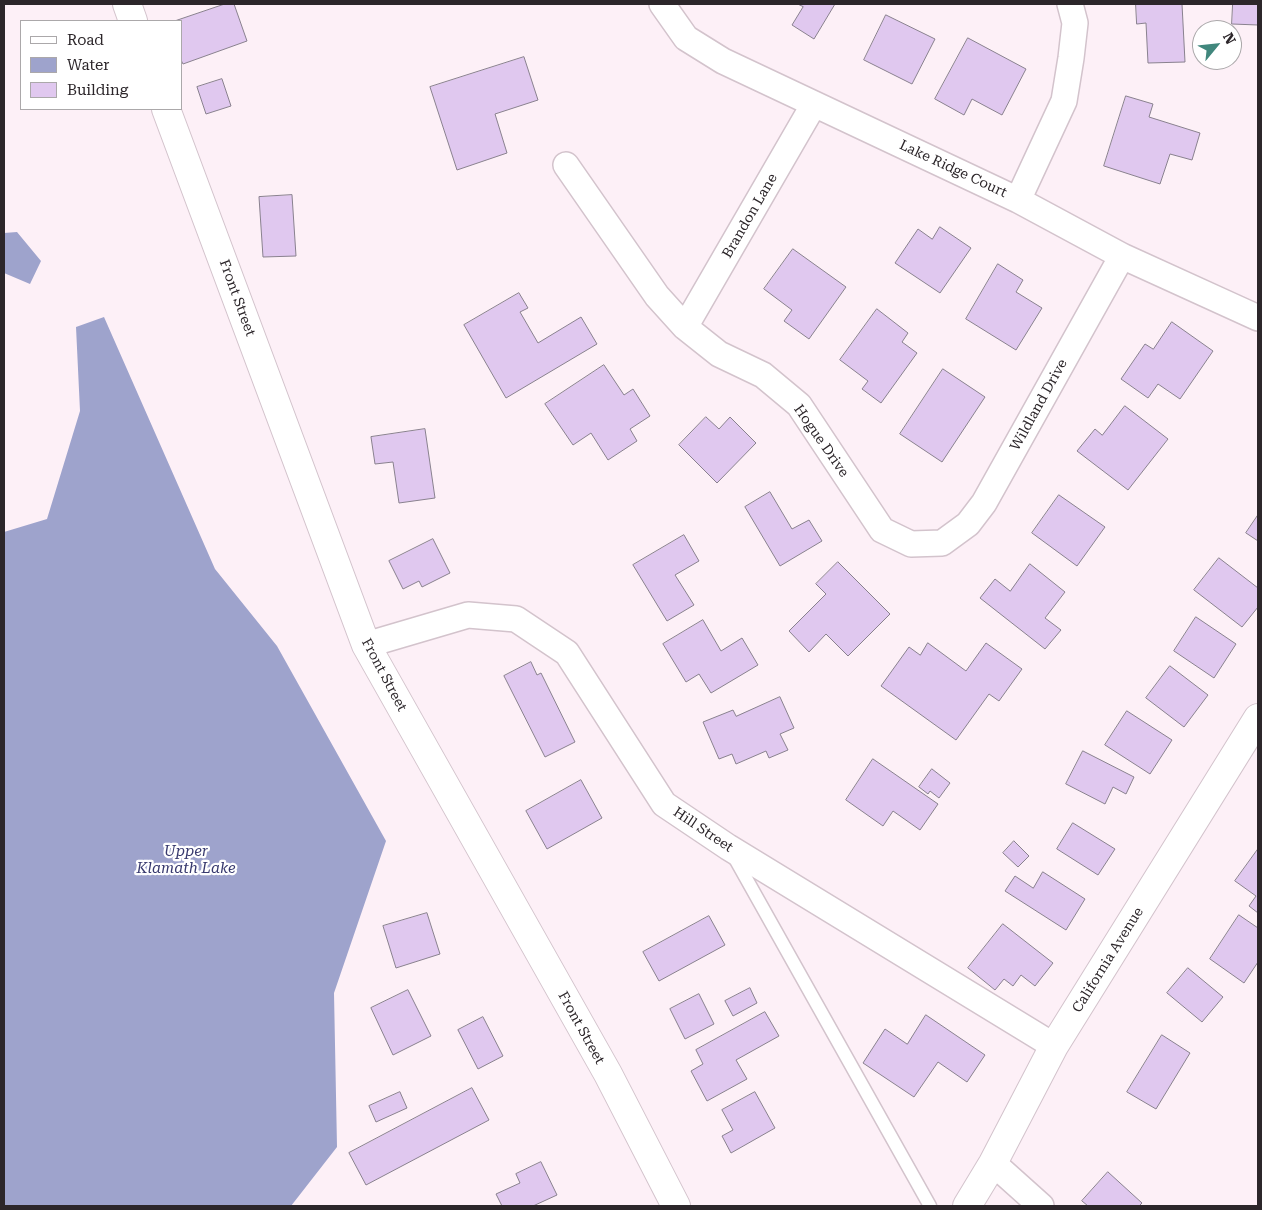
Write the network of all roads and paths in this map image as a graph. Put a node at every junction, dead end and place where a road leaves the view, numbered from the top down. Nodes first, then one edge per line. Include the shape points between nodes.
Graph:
1 (127, 4) edge
2 (662, 4) edge
3 (1070, 4) edge
4 (134, 20) edge
5 (814, 104) junction
6 (166, 110) edge
7 (566, 165) dead end
8 (1018, 200) junction
9 (1122, 256) junction
10 (1258, 318) edge
11 (685, 327) junction
12 (942, 543) joint
13 (366, 645) junction
14 (1258, 718) edge
15 (728, 847) junction
16 (1054, 1046) junction
17 (993, 1163) junction
18 (676, 1206) edge
19 (930, 1206) edge
20 (966, 1206) edge
21 (1041, 1206) edge

1 - 4 street
2 - 5 street, Lake Ridge Court via 686,38 723,61
3 - 8 street via 1074,23 1072,58 1064,101
5 - 8 street, Lake Ridge Court
5 - 11 street, Brandon Lane
6 - 13 street, Front Street
7 - 11 street, Hogue Drive via 657,296
8 - 9 street, Lake Ridge Court
9 - 10 street, Lake Ridge Court
9 - 12 street, Wildland Drive via 984,503 968,524
11 - 12 street, Hogue Drive via 719,354 763,376 799,405 882,530 911,544
13 - 15 street, Hill Street via 468,615 516,619 567,653 664,804
13 - 18 street, Front Street via 608,1074
14 - 16 street, California Avenue
15 - 16 street, Hill Street
15 - 19 lane
16 - 17 street, California Avenue
17 - 20 street, California Avenue
17 - 21 street

